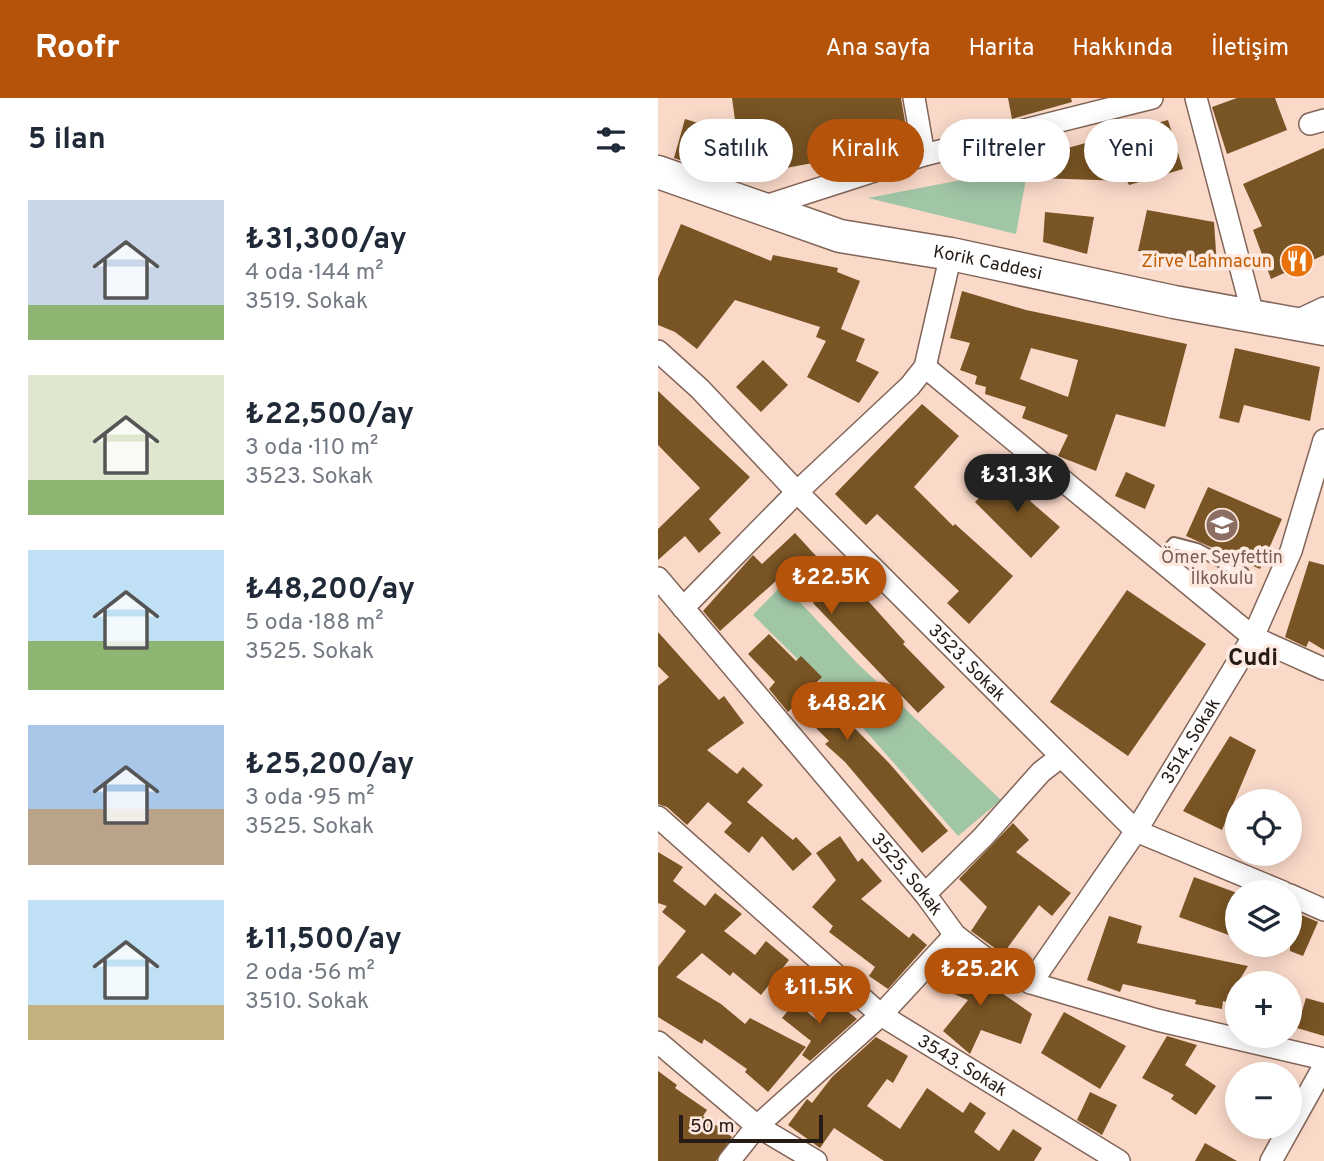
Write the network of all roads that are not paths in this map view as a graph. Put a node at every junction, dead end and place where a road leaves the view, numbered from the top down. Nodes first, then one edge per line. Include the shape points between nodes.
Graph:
1 (914, 98) edge
2 (1152, 98) edge
3 (1196, 98) edge
4 (917, 119) edge
5 (924, 155) edge
6 (658, 172) edge
7 (839, 182) edge
8 (759, 208) junction
9 (951, 254) junction
10 (1324, 308) edge
11 (1253, 315) junction
12 (1292, 323) junction
13 (1324, 329) edge
14 (658, 351) edge
15 (925, 367) junction
16 (1324, 440) edge
17 (1319, 480) edge
18 (797, 492) junction
19 (1158, 561) junction
20 (1243, 573) dead end
21 (658, 578) edge
22 (683, 608) junction
23 (1253, 637) junction
24 (1324, 669) edge
25 (1059, 758) junction
26 (658, 817) edge
27 (1136, 831) junction
28 (1254, 880) edge
29 (925, 894) junction
30 (1302, 900) edge
31 (1324, 910) edge
32 (955, 935) junction
33 (1031, 983) junction
34 (881, 1016) junction
35 (658, 1042) edge
36 (1324, 1059) edge
37 (1324, 1066) edge
38 (757, 1126) junction
39 (729, 1161) edge
40 (816, 1161) edge
41 (1119, 1161) edge
42 (1271, 1161) edge

1 - 4 street
2 - 5 street
3 - 11 street
6 - 8 main road, Korik Caddesi
7 - 8 street
8 - 9 main road, Korik Caddesi via 840,236
9 - 11 main road, Korik Caddesi
9 - 15 street
10 - 12 street
11 - 12 main road, Korik Caddesi
12 - 13 main road, Korik Caddesi
14 - 18 street, 3523. Sokak
15 - 18 street
15 - 19 street
16 - 17 street, 3514. Sokak
17 - 23 street, 3514. Sokak
18 - 22 street
18 - 25 street, 3523. Sokak
19 - 20 lane via 1174,543 1197,549
19 - 23 street
21 - 22 street, 3525. Sokak
22 - 29 street, 3525. Sokak
23 - 24 street
23 - 27 street, 3514. Sokak
25 - 27 street, 3523. Sokak
25 - 29 street
26 - 34 street, 3543. Sokak
27 - 28 street, 3523. Sokak
27 - 33 street, 3514. Sokak
29 - 32 street, 3525. Sokak
30 - 31 street
32 - 33 street, 3525. Sokak via 992,964
32 - 34 street
33 - 36 street, 3525. Sokak via 1157,1020
34 - 38 street
34 - 41 street, 3543. Sokak
35 - 38 street
37 - 42 street
38 - 39 street
38 - 40 street

